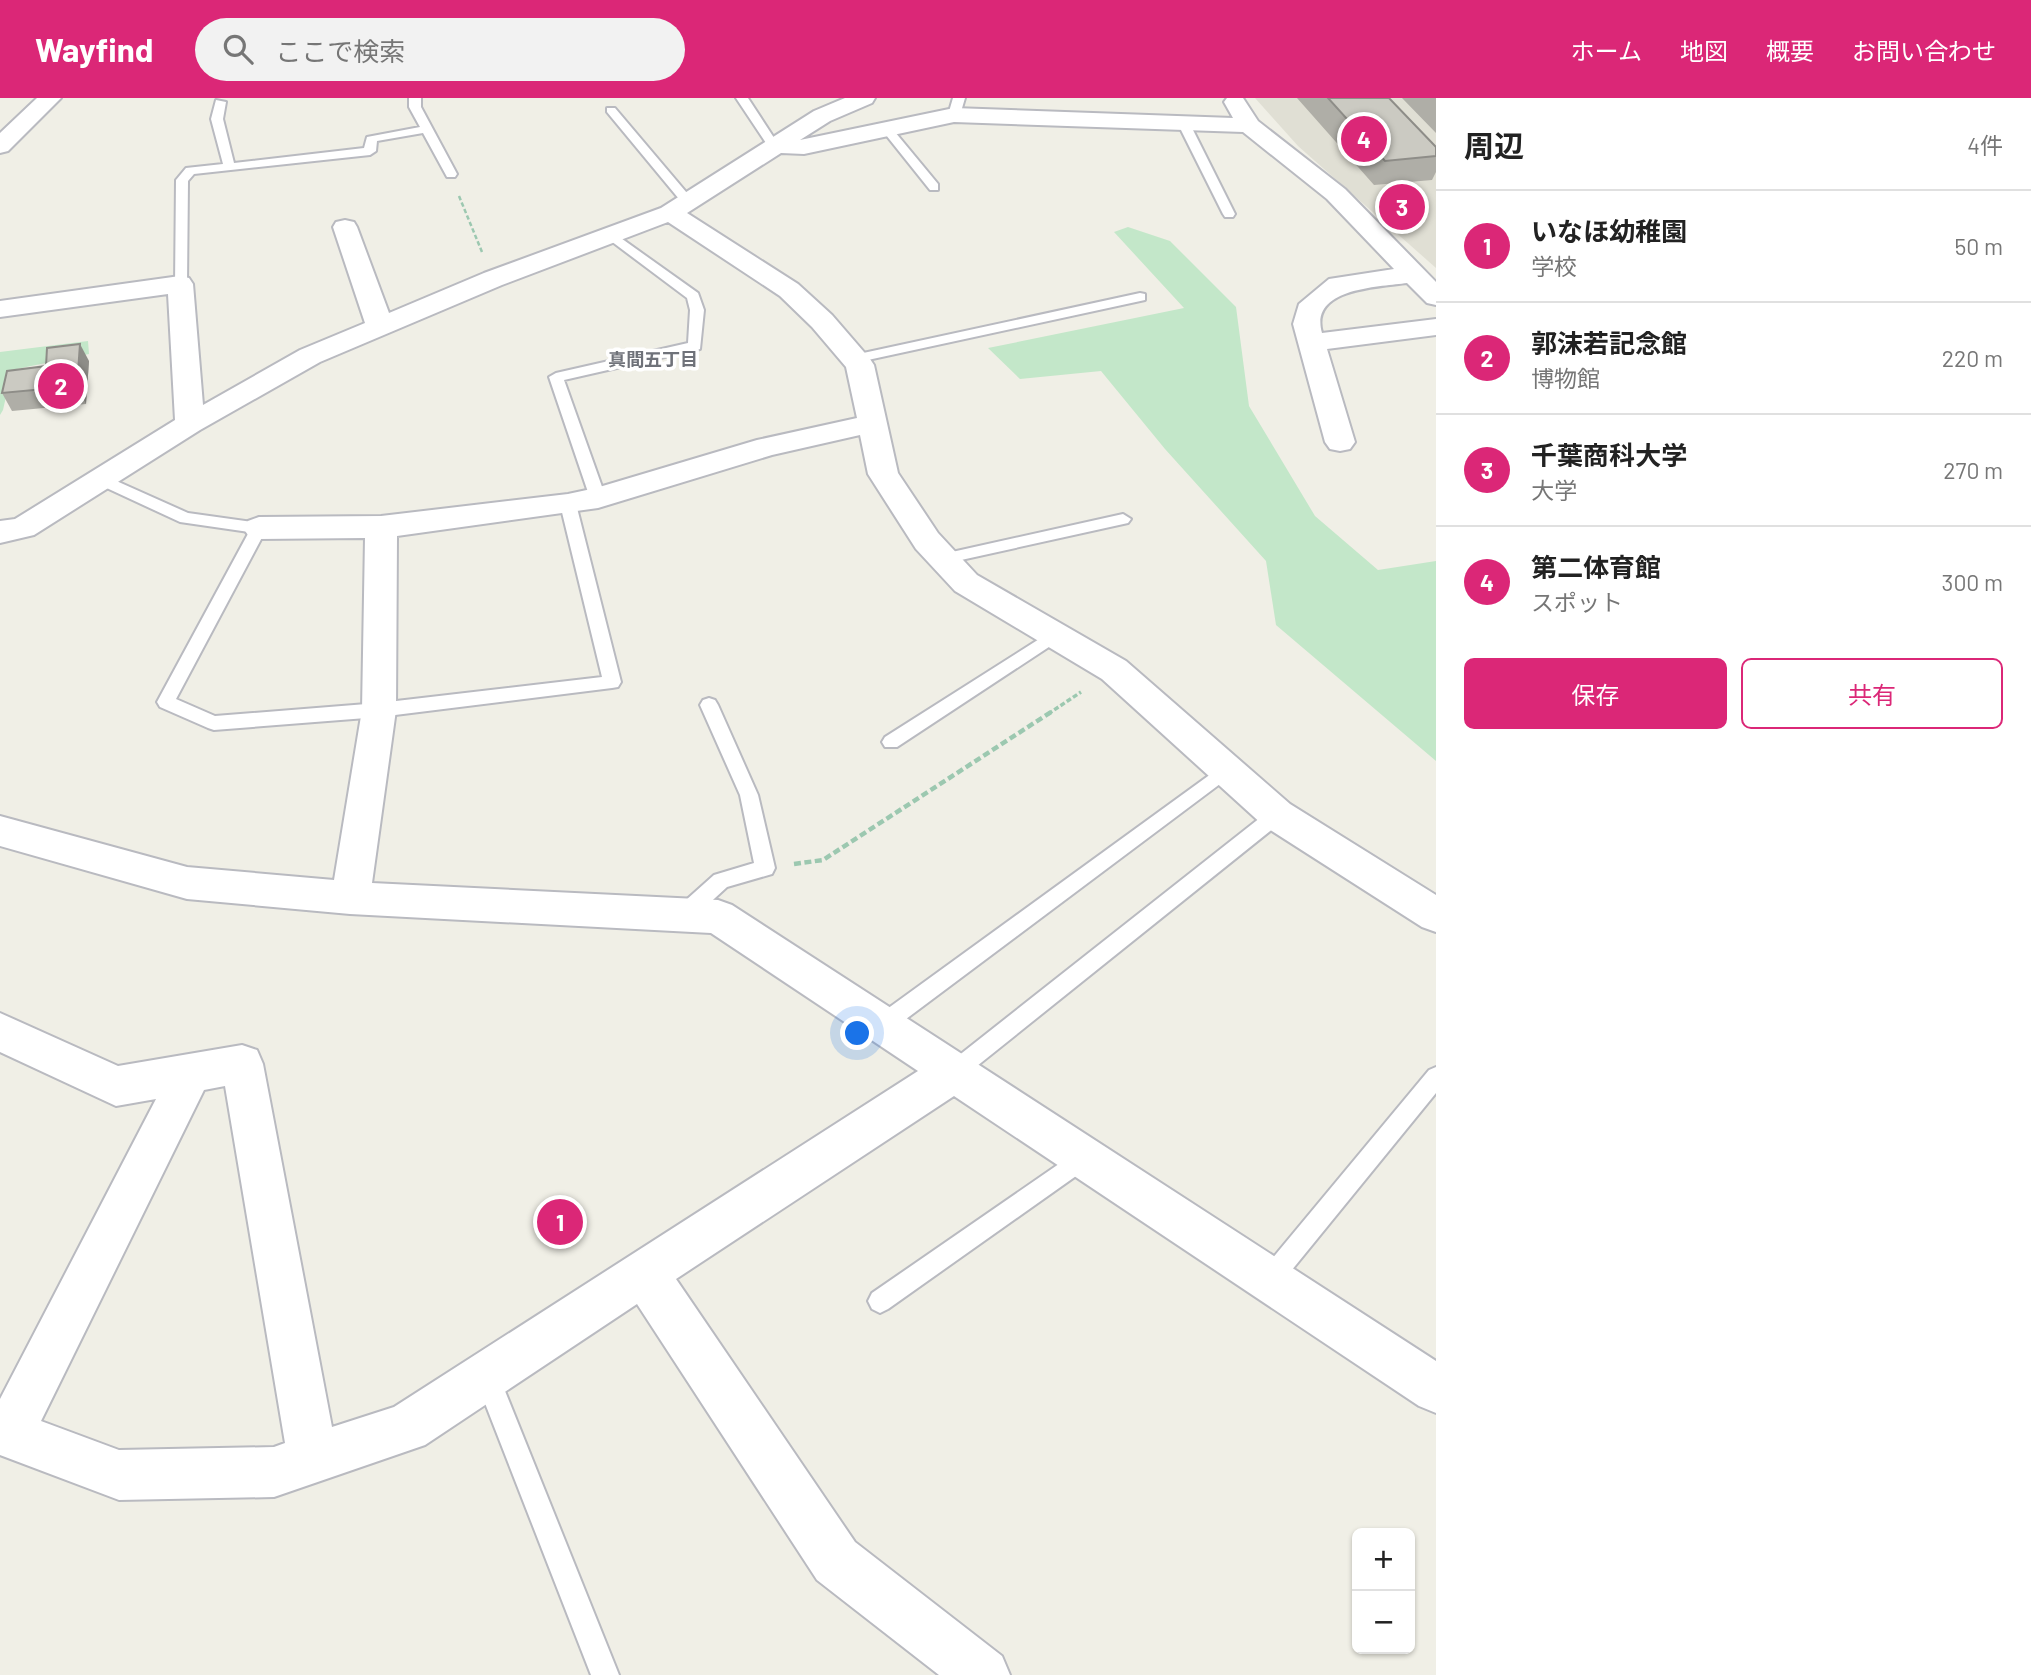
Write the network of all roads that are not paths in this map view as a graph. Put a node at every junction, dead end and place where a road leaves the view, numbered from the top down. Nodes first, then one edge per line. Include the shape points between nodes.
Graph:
1 (50, 98) edge
2 (415, 98) edge
3 (742, 98) edge
4 (863, 98) edge
5 (1233, 98) edge
6 (220, 102) dead end
7 (956, 107) edge
8 (611, 110) dead end
9 (1183, 122) junction
10 (1249, 125) junction
11 (886, 128) junction
12 (426, 129) junction
13 (0, 146) edge
14 (774, 147) junction
15 (229, 166) junction
16 (451, 174) road end
17 (934, 187) dead end
18 (679, 208) junction
19 (1229, 214) dead end
20 (345, 227) dead end
21 (611, 235) junction
22 (1413, 274) junction
23 (180, 284) junction
24 (1140, 297) dead end
25 (1436, 297) edge
26 (0, 309) edge
27 (380, 326) junction
28 (1436, 327) edge
29 (1312, 343) junction
30 (854, 359) junction
31 (874, 423) junction
32 (190, 424) junction
33 (1340, 442) dead end
34 (103, 480) junction
35 (598, 498) junction
36 (568, 504) junction
37 (1123, 519) dead end
38 (381, 527) junction
39 (259, 528) junction
40 (0, 532) edge
41 (943, 559) junction
42 (1055, 635) junction
43 (709, 705) dead end
44 (379, 710) junction
45 (891, 742) dead end
46 (1226, 770) junction
47 (1277, 815) junction
48 (0, 831) edge
49 (350, 898) junction
50 (683, 915) junction
51 (1436, 915) edge
52 (883, 1024) junction
53 (4, 1040) edge
54 (955, 1071) junction
55 (191, 1073) junction
56 (1436, 1077) edge
57 (1085, 1157) junction
58 (644, 1273) junction
59 (1270, 1279) junction
60 (880, 1301) dead end
61 (486, 1375) junction
62 (1436, 1389) edge
63 (4, 1432) edge
64 (313, 1460) junction
65 (605, 1675) edge
66 (983, 1675) edge

1 - 13 street
2 - 12 lane
3 - 14 lane
4 - 14 street via 822,116
5 - 10 street
6 - 15 lane via 217,119
7 - 9 street
7 - 11 street
8 - 18 lane
9 - 10 street
9 - 19 lane
10 - 22 street via 1336,194
11 - 14 street via 804,146
11 - 17 lane
12 - 15 lane via 371,139 370,151
12 - 16 lane
14 - 18 street
15 - 23 lane via 190,171 182,180
18 - 21 street
18 - 30 street via 789,290
20 - 27 street
21 - 27 street
21 - 35 lane via 693,296 698,310 695,346 556,377
22 - 25 street
22 - 29 street via 1338,285 1312,304 1306,324
23 - 26 street
23 - 32 street
24 - 30 lane
27 - 32 street via 310,356
28 - 29 street
29 - 33 street
30 - 31 street via 860,365
31 - 35 street via 767,447
31 - 41 street via 883,474
32 - 34 street
34 - 39 lane via 185,518
34 - 40 street via 23,528
35 - 36 street
36 - 38 street
36 - 44 lane via 612,682
37 - 41 lane
38 - 39 street
38 - 44 street
39 - 44 lane via 166,702 214,723
41 - 42 street via 966,583
42 - 45 lane
42 - 46 street via 1114,670
43 - 50 lane via 749,795 765,868 721,881
44 - 49 street
46 - 47 street
46 - 52 lane
47 - 51 street
47 - 54 lane
48 - 49 street via 187,884
49 - 50 street
50 - 52 street via 718,917
52 - 54 street
53 - 55 street via 116,1086
54 - 57 street
54 - 58 street
55 - 63 street
55 - 64 street via 242,1064
56 - 59 lane
57 - 59 street
57 - 60 lane
58 - 61 street
58 - 66 street via 836,1561
59 - 62 street
61 - 64 street via 407,1427
61 - 65 lane
63 - 64 street via 119,1475 274,1472

